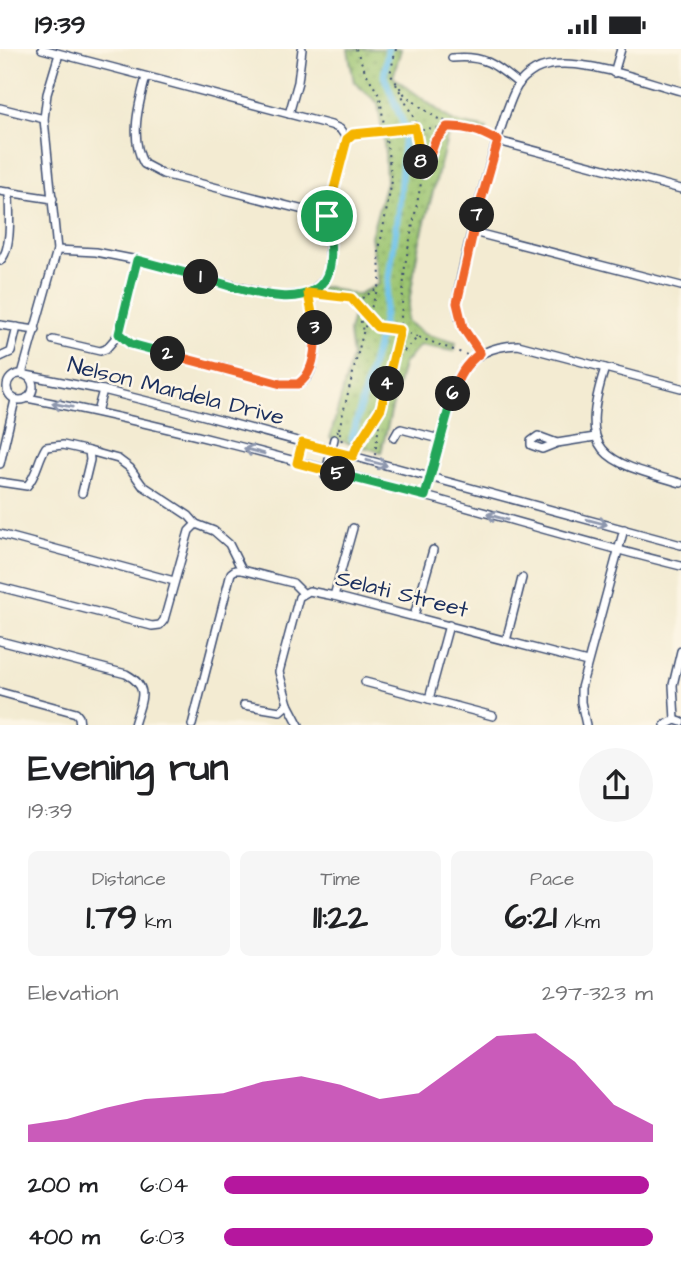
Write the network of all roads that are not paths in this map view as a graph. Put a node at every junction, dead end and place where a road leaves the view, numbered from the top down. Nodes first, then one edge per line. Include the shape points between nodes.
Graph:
1 (42, 49) edge
2 (302, 49) edge
3 (621, 49) edge
4 (59, 54) junction
5 (452, 58) dead end
6 (614, 73) junction
7 (146, 77) junction
8 (519, 83) junction
9 (681, 91) edge
10 (0, 109) edge
11 (289, 114) junction
12 (44, 119) junction
13 (498, 141) junction
14 (681, 190) edge
15 (0, 191) edge
16 (9, 192) junction
17 (53, 199) junction
18 (327, 216) junction
19 (473, 232) junction
20 (57, 250) junction
21 (2, 260) edge
22 (137, 260) junction
23 (681, 286) edge
24 (308, 293) junction
25 (0, 324) edge
26 (18, 327) junction
27 (36, 330) junction
28 (119, 334) junction
29 (52, 340) dead end
30 (477, 355) junction
31 (0, 357) edge
32 (605, 368) junction
33 (0, 374) edge
34 (24, 375) junction
35 (13, 376) junction
36 (681, 388) edge
37 (103, 390) junction
38 (0, 395) edge
39 (12, 398) junction
40 (27, 398) junction
41 (97, 412) junction
42 (595, 437) junction
43 (394, 438) dead end
44 (334, 439) dead end
45 (440, 439) junction
46 (302, 443) junction
47 (557, 443) dead end
48 (89, 451) junction
49 (331, 451) junction
50 (297, 463) junction
51 (0, 464) edge
52 (326, 473) junction
53 (430, 478) junction
54 (0, 482) edge
55 (681, 483) edge
56 (82, 493) dead end
57 (425, 496) junction
58 (196, 524) junction
59 (353, 529) dead end
60 (624, 529) junction
61 (0, 534) edge
62 (681, 545) edge
63 (433, 550) dead end
64 (618, 551) junction
65 (681, 566) edge
66 (242, 569) junction
67 (522, 578) dead end
68 (174, 581) junction
69 (0, 587) edge
70 (303, 593) junction
71 (334, 596) junction
72 (414, 616) junction
73 (449, 625) junction
74 (0, 641) edge
75 (506, 641) junction
76 (681, 651) edge
77 (587, 662) junction
78 (365, 682) dead end
79 (0, 692) edge
80 (429, 699) junction
81 (288, 704) junction
82 (244, 705) dead end
83 (493, 716) dead end
84 (678, 721) edge
85 (80, 725) edge
86 (134, 725) edge
87 (192, 725) edge
88 (299, 725) edge
89 (586, 725) edge
90 (665, 725) edge

1 - 4 street
2 - 11 street
3 - 6 street
4 - 7 street
4 - 12 street
5 - 8 street via 488,61
6 - 8 street via 551,65
6 - 9 street
7 - 11 street
7 - 18 street via 137,121 144,164 163,174
8 - 13 street
10 - 12 street
11 - 18 street via 331,125 347,139
12 - 17 street
13 - 14 street
13 - 19 street
15 - 16 street
16 - 17 street
16 - 21 street via 8,248
17 - 20 street
18 - 24 street via 329,271
19 - 23 street
19 - 30 street via 457,303
20 - 22 street
20 - 27 street
22 - 24 street via 277,297
22 - 28 street
24 - 28 street via 314,356 309,373 298,384 281,384 131,344
25 - 26 street
26 - 27 street
26 - 31 street via 11,352
27 - 34 street
28 - 29 street via 100,351
30 - 32 street via 518,345
30 - 45 street via 458,377
32 - 36 street
32 - 42 street via 594,410
33 - 35 street
34 - 35 street
34 - 37 street, Nelson Mandela Drive
34 - 40 street via 33,385
35 - 39 street via 6,387
37 - 41 street
37 - 46 street, Nelson Mandela Drive
38 - 39 street
39 - 40 street
39 - 51 street
41 -> 40 street, Nelson Mandela Drive
50 -> 41 street, Nelson Mandela Drive
42 - 47 street
42 - 55 street via 620,464
43 - 45 street via 401,429
44 - 49 street
45 - 53 street
46 - 49 street, Nelson Mandela Drive
46 - 50 street
48 - 54 street via 63,445 46,447 27,485
48 - 56 street
48 - 58 street via 118,459 142,485
49 - 52 street
49 -> 53 street, Nelson Mandela Drive
50 - 52 street, Nelson Mandela Drive
52 - 57 street, Nelson Mandela Drive
53 - 57 street
53 -> 60 street, Nelson Mandela Drive
64 -> 57 street, Nelson Mandela Drive
58 - 66 street via 229,544
58 - 68 street via 189,531
59 - 71 street
60 - 62 street, Nelson Mandela Drive
60 - 64 street
61 - 68 street
63 - 72 street
64 - 65 street, Nelson Mandela Drive
64 - 77 street
66 - 70 street via 293,583
66 - 87 street via 232,573 227,583
67 - 75 street
68 - 69 street via 164,620 152,626
70 - 71 street, Selati Street
70 - 81 street, Selati Street via 279,672
71 - 72 street, Selati Street
72 - 73 street, Selati Street
73 - 75 street, Selati Street
73 - 80 street
74 - 86 street via 136,679 143,694
75 - 77 street, Selati Street
76 - 84 street via 673,685
77 - 89 street via 581,702
78 - 80 street
79 - 85 street via 76,713
80 - 83 street
81 - 82 street via 280,711
81 - 88 street, Selati Street
84 - 90 street

